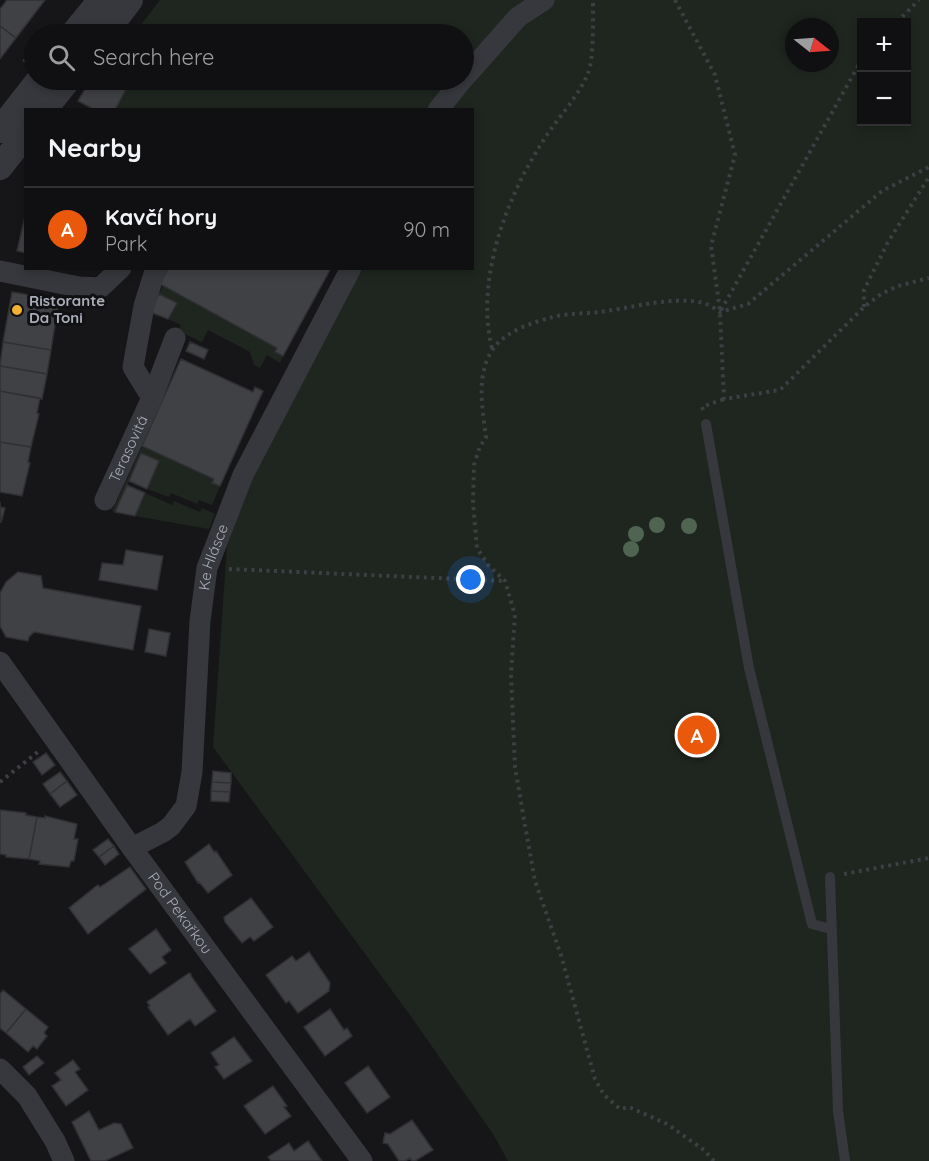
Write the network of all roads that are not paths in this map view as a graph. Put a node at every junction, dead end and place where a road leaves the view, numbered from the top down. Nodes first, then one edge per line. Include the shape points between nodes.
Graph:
1 (544, 0) edge
2 (108, 9) edge
3 (87, 24) edge
4 (474, 67) edge
5 (31, 90) edge
6 (60, 90) edge
7 (454, 90) edge
8 (47, 108) edge
9 (440, 108) edge
10 (0, 130) edge
11 (24, 137) edge
12 (0, 167) edge
13 (119, 270) edge
14 (155, 270) edge
15 (350, 270) edge
16 (0, 271) edge
17 (175, 338) dead end
18 (152, 398) junction
19 (706, 424) dead end
20 (105, 500) dead end
21 (0, 662) edge
22 (132, 848) junction
23 (830, 877) road end
24 (831, 928) junction
25 (0, 1069) edge
26 (64, 1161) edge
27 (362, 1161) edge
28 (845, 1161) edge

1 - 4 street via 518,17
2 - 3 street
5 - 10 street
6 - 8 street
7 - 9 street
11 - 12 street
13 - 16 street via 100,288
14 - 18 street, Terasovitá via 133,367
15 - 22 street, Ke Hlásce via 243,475 207,568 188,801 171,826
17 - 18 street, Terasovitá
18 - 20 street, Terasovitá
19 - 24 lane via 749,668 796,862 812,924
21 - 22 street, Pod Pekařkou
22 - 27 street, Pod Pekařkou
23 - 24 lane
24 - 28 lane via 838,1111
25 - 26 street via 27,1096

